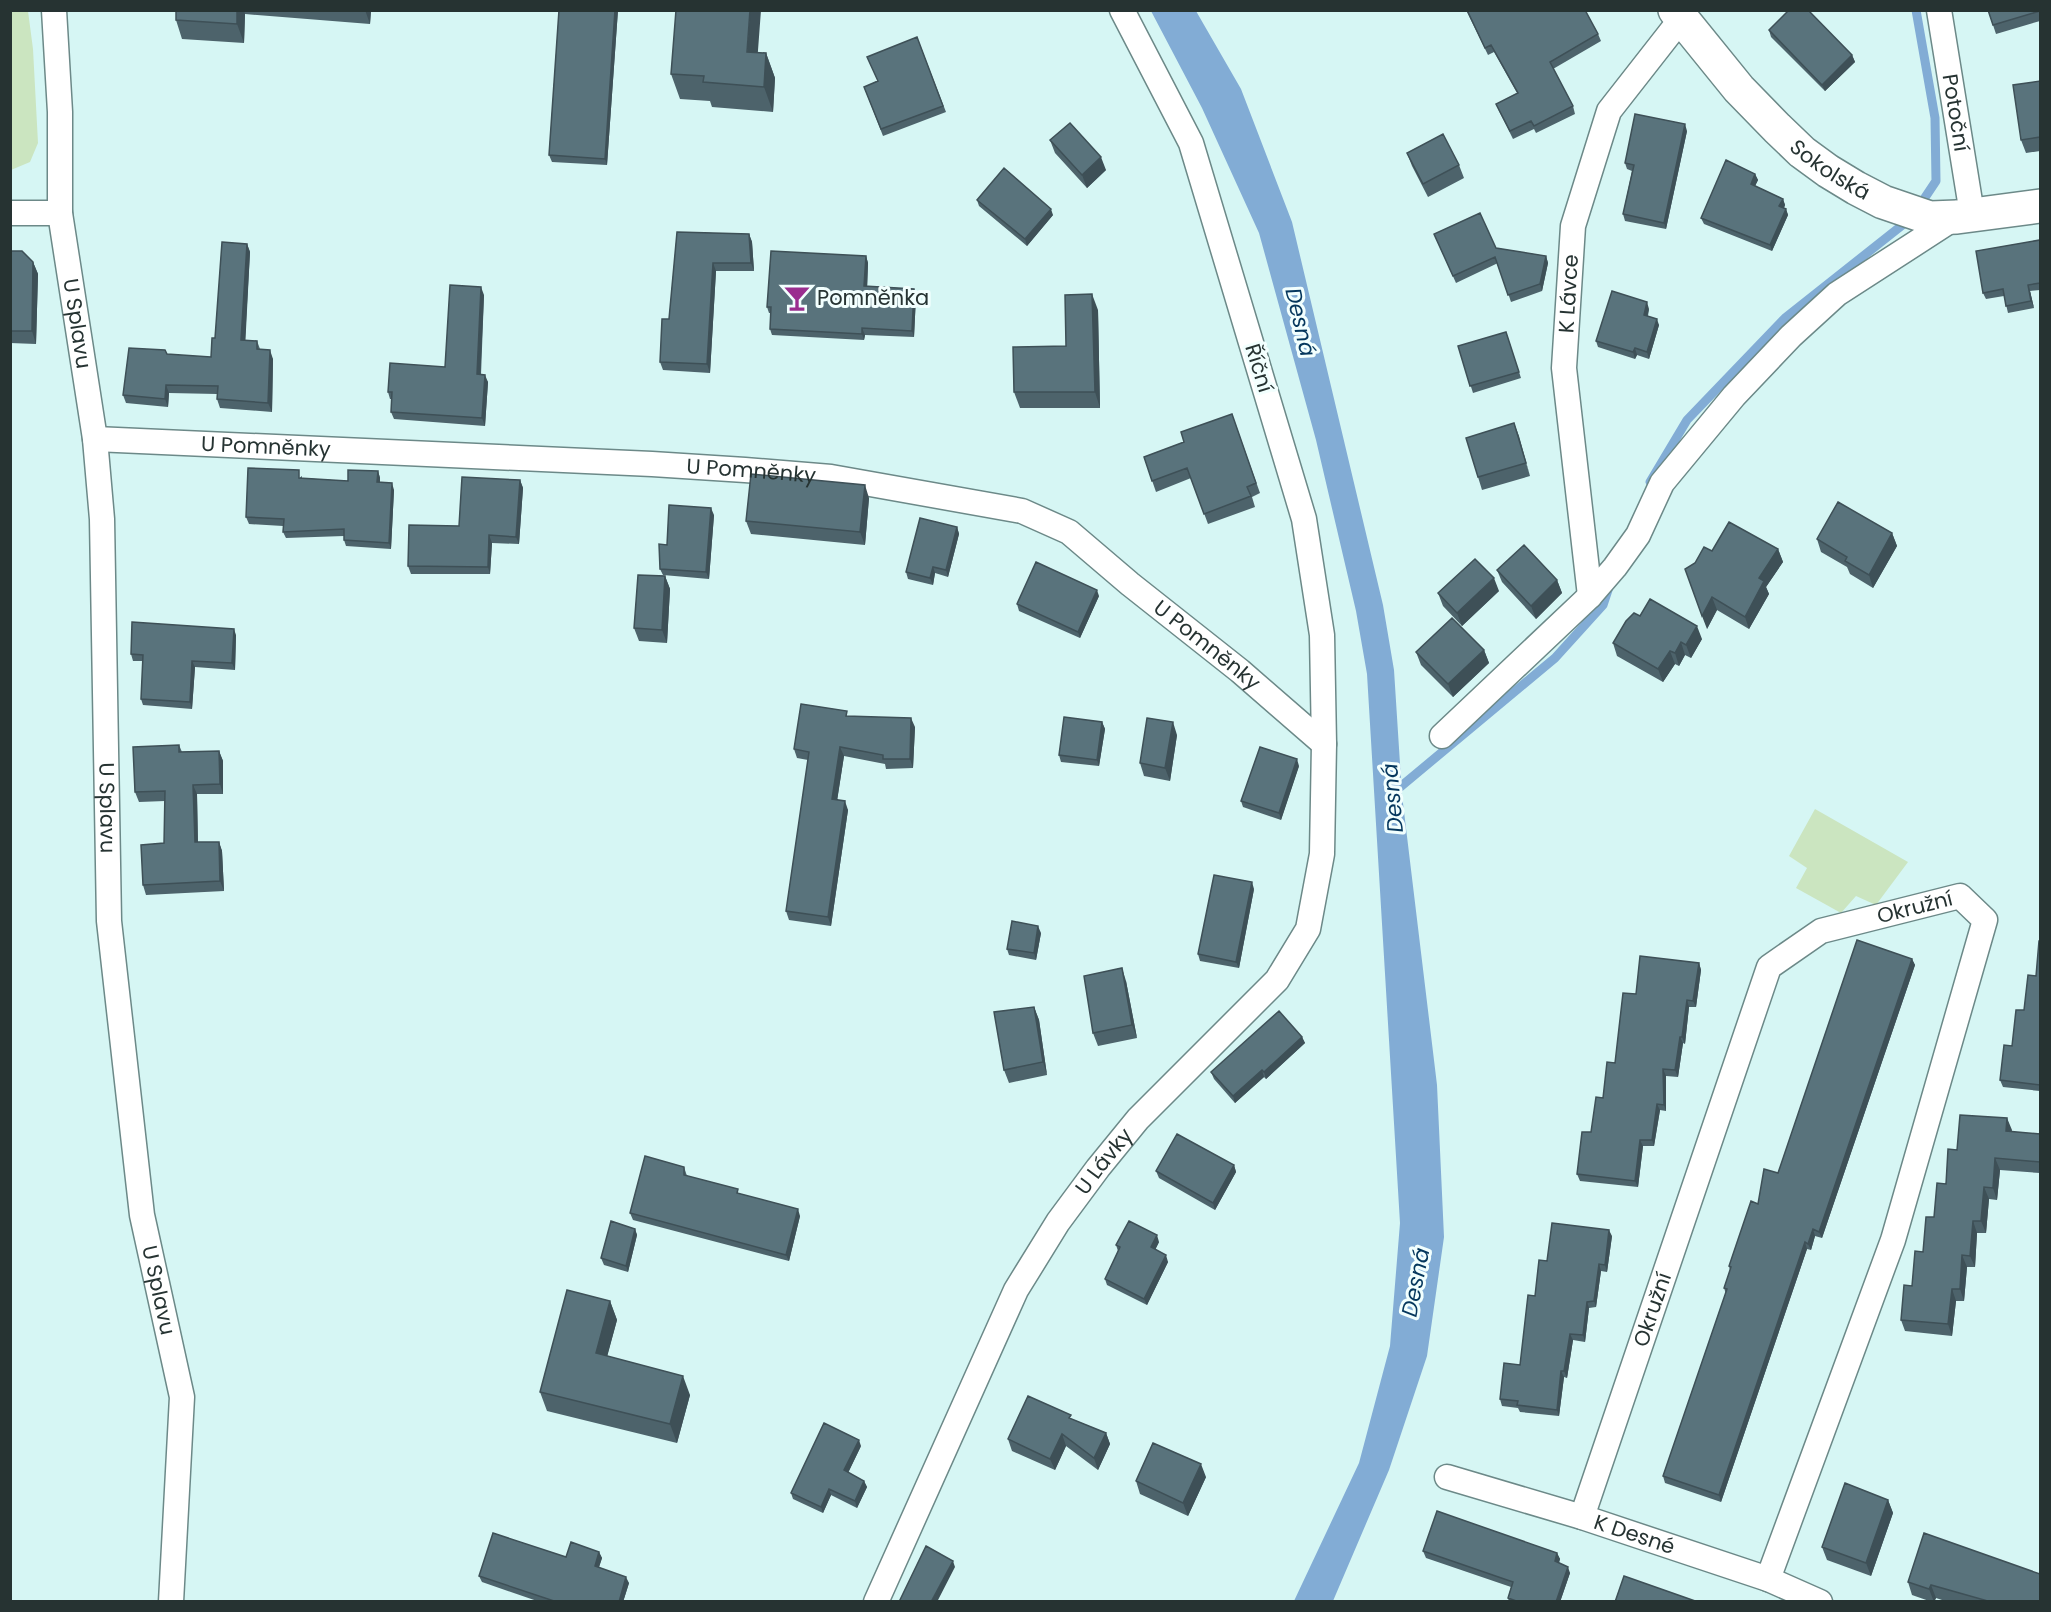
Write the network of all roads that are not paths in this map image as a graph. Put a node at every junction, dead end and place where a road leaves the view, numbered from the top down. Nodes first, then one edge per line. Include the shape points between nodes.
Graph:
1 (54, 10) edge
2 (1122, 10) edge
3 (1939, 10) edge
4 (1678, 15) edge
5 (2040, 206) edge
6 (10, 213) edge
7 (60, 213) junction
8 (1953, 216) junction
9 (94, 439) junction
10 (1593, 592) junction
11 (1442, 736) dead end
12 (1324, 744) junction
13 (1447, 1477) dead end
14 (1582, 1517) junction
15 (1768, 1580) junction
16 (1811, 1600) edge
17 (171, 1602) edge
18 (876, 1602) edge

1 - 7 street, U Splavu
2 - 12 street, Říční via 1191,143 1304,519 1322,635
3 - 8 street, Potoční
4 - 8 street, Sokolská via 1740,89 1802,152 1883,202
4 - 10 street, K Lávce via 1609,111 1572,226 1564,368
5 - 8 street, Sokolská
6 - 7 street
7 - 9 street, U Splavu
8 - 10 street via 1837,294 1769,359 1662,483 1638,535
9 - 12 street, U Pomněnky via 756,471 831,477 1022,512 1069,532
9 - 17 street, U Splavu via 102,519 109,921 142,1215 182,1397
10 - 11 street
12 - 18 street, U Lávky via 1322,854 1308,929 1277,980 1138,1119 1058,1221 1016,1290
13 - 14 street, K Desné
14 - 15 street, K Desné
14 - 15 street, Okružní via 1769,967 1821,931 1960,896 1985,920 1893,1240
15 - 16 street, K Desné

